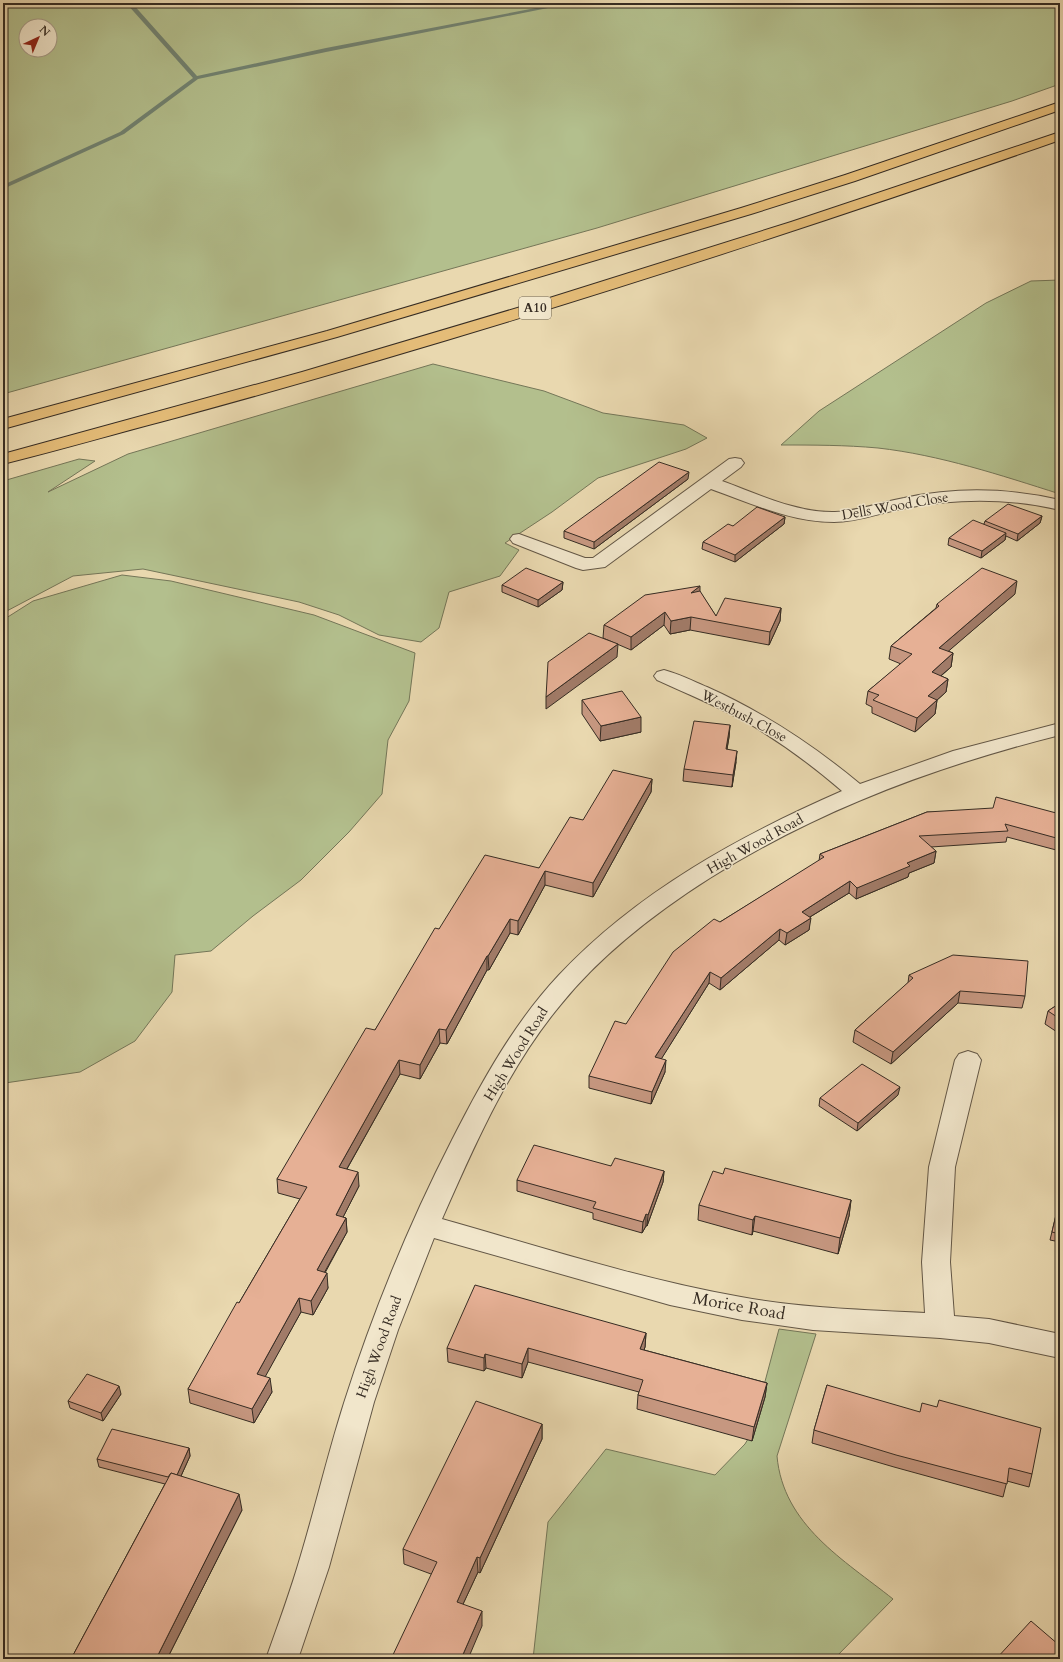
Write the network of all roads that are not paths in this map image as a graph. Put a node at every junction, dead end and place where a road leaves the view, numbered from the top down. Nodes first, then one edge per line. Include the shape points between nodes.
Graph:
1 (1060, 106) edge
2 (1060, 136) edge
3 (3, 424) edge
4 (3, 459) edge
5 (735, 463) dead end
6 (710, 482) junction
7 (1060, 505) edge
8 (519, 539) dead end
9 (664, 676) dead end
10 (1060, 729) edge
11 (857, 793) junction
12 (968, 1060) dead end
13 (425, 1225) junction
14 (940, 1326) junction
15 (1060, 1346) edge
16 (282, 1659) edge

1 - 3 highway, A10 via 746,211 332,334
2 - 4 highway, A10 via 856,205 497,320
5 - 6 street
6 - 7 street, Dells Wood Close via 800,513 822,516 849,515 935,497 964,495 1023,498
6 - 8 street via 598,563 583,564
9 - 11 street, Westbush Close via 770,727
10 - 11 street, High Wood Road via 962,755 909,772
11 - 13 street, High Wood Road via 815,811 714,864 641,914 582,965 551,999 494,1085 460,1149
12 - 14 street via 942,1167 936,1262
13 - 14 street, Morice Road via 670,1294 735,1308 813,1318
13 - 16 street, High Wood Road via 358,1404 317,1555
14 - 15 street, Morice Road via 989,1331

